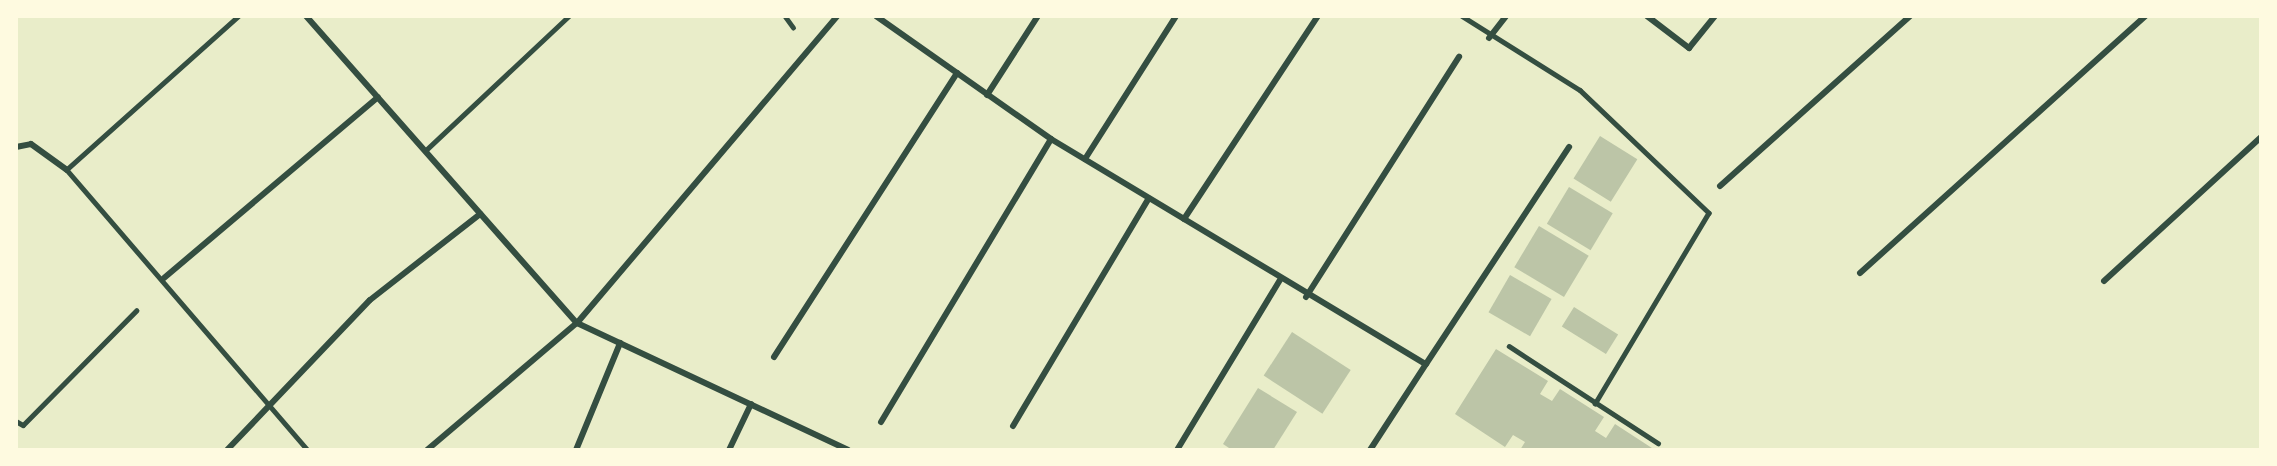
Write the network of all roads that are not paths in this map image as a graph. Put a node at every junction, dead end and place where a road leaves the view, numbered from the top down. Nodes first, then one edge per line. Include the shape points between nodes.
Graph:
1 (239, 16) edge
2 (306, 16) edge
3 (569, 16) edge
4 (785, 16) edge
5 (837, 16) edge
6 (876, 16) edge
7 (1038, 16) edge
8 (1176, 16) edge
9 (1318, 16) edge
10 (1462, 16) edge
11 (1506, 16) edge
12 (1647, 16) edge
13 (1715, 16) edge
14 (1910, 16) edge
15 (2145, 16) edge
16 (793, 27) dead end
17 (1489, 38) junction
18 (1459, 57) dead end
19 (957, 73) junction
20 (987, 95) junction
21 (378, 97) junction
22 (2260, 138) edge
23 (1051, 139) junction
24 (16, 147) edge
25 (1569, 147) dead end
26 (425, 151) junction
27 (1085, 159) junction
28 (67, 170) junction
29 (1720, 186) dead end
30 (1149, 198) junction
31 (480, 214) junction
32 (1184, 219) junction
33 (1860, 273) dead end
34 (164, 278) junction
35 (1280, 280) junction
36 (2104, 281) dead end
37 (1306, 297) junction
38 (135, 311) dead end
39 (577, 322) junction
40 (620, 342) junction
41 (1509, 346) dead end
42 (774, 357) dead end
43 (1426, 364) junction
44 (269, 402) junction
45 (751, 404) junction
46 (1595, 404) junction
47 (16, 422) edge
48 (881, 422) dead end
49 (1013, 426) dead end
50 (1658, 442) dead end
51 (227, 450) edge
52 (308, 450) edge
53 (428, 450) edge
54 (576, 450) edge
55 (729, 450) edge
56 (848, 450) edge
57 (1177, 450) edge
58 (1370, 450) edge

1 - 28 lane
2 - 21 street
3 - 26 lane
4 - 16 lane
5 - 39 street
6 - 19 street
7 - 20 street
8 - 27 street
9 - 32 street
10 - 17 lane
11 - 17 street
12 - 13 street via 1689,48
14 - 29 street
15 - 33 street
17 - 46 lane via 1580,90 1709,213
18 - 37 street
19 - 20 street
19 - 42 street
20 - 23 street
21 - 26 street
21 - 34 street
22 - 36 street
23 - 27 street
23 - 48 street
24 - 28 street via 31,144
25 - 43 street
26 - 31 street
27 - 30 street
28 - 34 lane
30 - 32 street
30 - 49 street
31 - 39 street
31 - 44 street via 370,300
32 - 35 street
34 - 44 lane
35 - 37 street
35 - 57 street
37 - 43 street
38 - 47 lane via 23,425
39 - 40 street
39 - 53 street
40 - 45 street
40 - 54 street
41 - 46 lane
43 - 58 street
44 - 51 street
44 - 52 lane
45 - 55 street
45 - 56 street
46 - 50 lane

